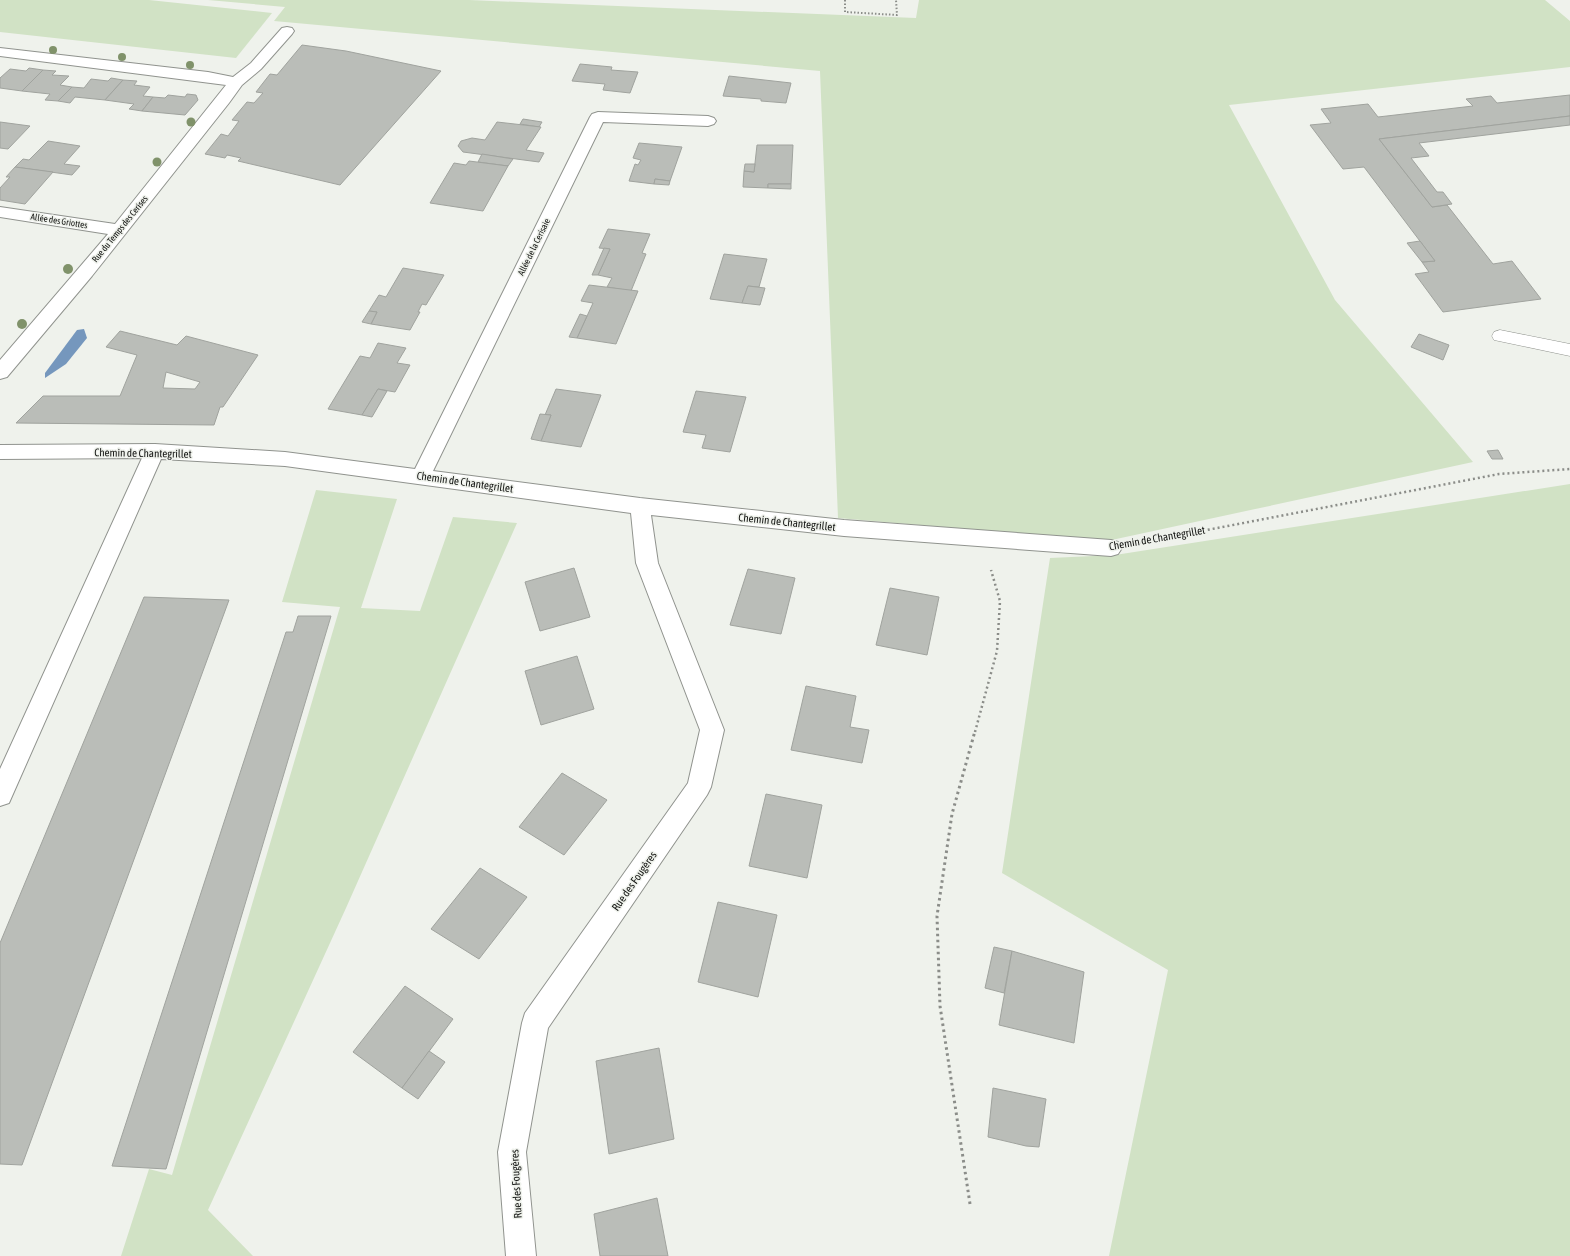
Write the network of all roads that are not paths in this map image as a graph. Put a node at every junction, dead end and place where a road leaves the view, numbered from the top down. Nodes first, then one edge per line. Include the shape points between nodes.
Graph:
1 (287, 31) dead end
2 (0, 52) edge
3 (236, 82) junction
4 (708, 121) dead end
5 (0, 212) edge
6 (118, 230) junction
7 (1500, 336) dead end
8 (1570, 350) edge
9 (0, 372) edge
10 (155, 451) junction
11 (0, 452) edge
12 (421, 476) junction
13 (640, 506) junction
14 (1111, 548) road end
15 (0, 795) edge
16 (521, 1256) edge

1 - 3 street, Rue du Temps des Cerises via 256,66
2 - 3 street
3 - 6 street, Rue du Temps des Cerises
4 - 12 street, Allée de la Cerisaie via 598,117
5 - 6 street, Allée des Griottes
6 - 9 street, Rue du Temps des Cerises
7 - 8 lane
10 - 11 street, Chemin de Chantegrillet
10 - 12 street, Chemin de Chantegrillet via 285,459
10 - 15 street
12 - 13 street, Chemin de Chantegrillet
13 - 14 street, Chemin de Chantegrillet via 844,528
13 - 16 street, Rue des Fougères via 647,563 712,730 699,787 535,1023 512,1152

